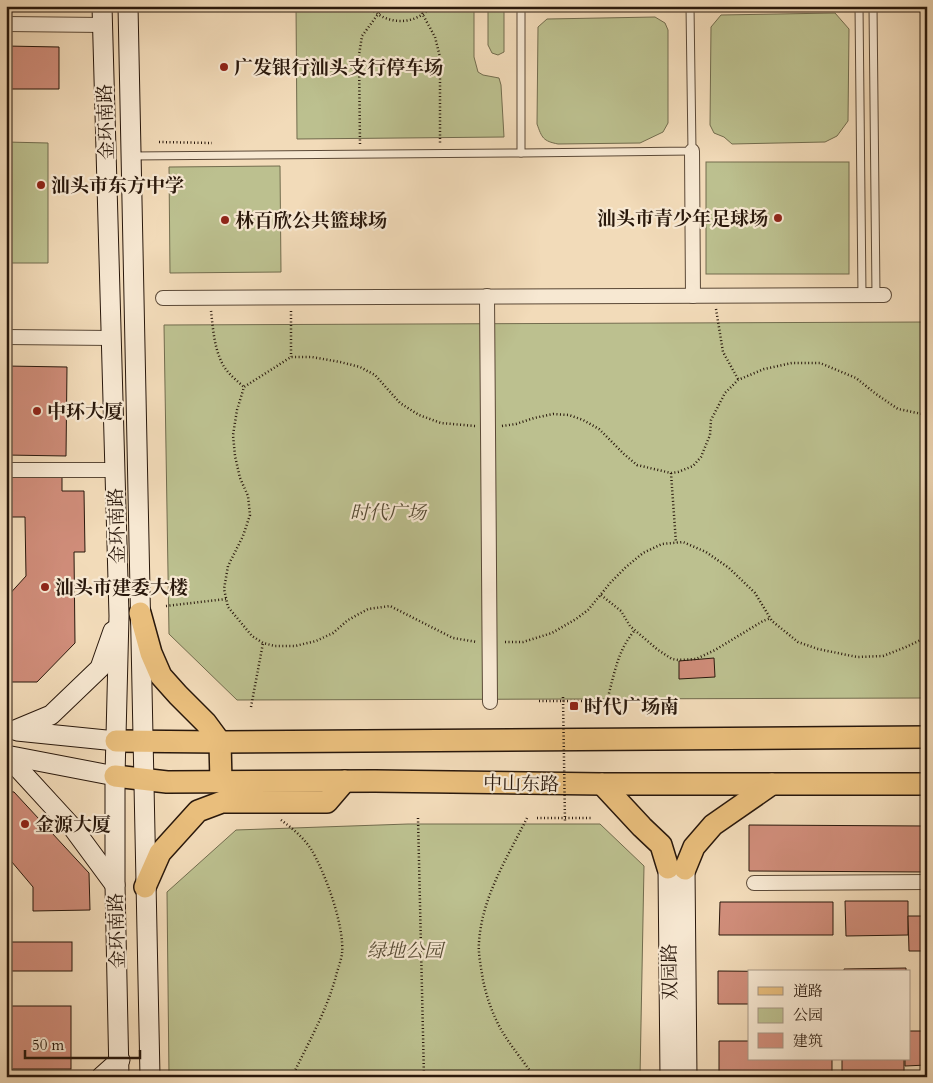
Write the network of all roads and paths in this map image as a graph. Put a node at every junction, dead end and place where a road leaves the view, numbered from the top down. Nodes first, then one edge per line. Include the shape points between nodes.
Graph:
1 (128, 6) edge
2 (369, 6) edge
3 (384, 6) edge
4 (419, 6) edge
5 (432, 6) edge
6 (521, 6) edge
7 (690, 6) edge
8 (860, 6) edge
9 (874, 6) edge
10 (378, 14) junction
11 (422, 15) junction
12 (102, 16) edge
13 (6, 24) edge
14 (159, 142) dead end
15 (216, 143) dead end
16 (440, 143) dead end
17 (360, 144) dead end
18 (692, 151) junction
19 (521, 153) junction
20 (131, 156) junction
21 (715, 295) junction
22 (862, 295) junction
23 (880, 295) joint
24 (487, 296) junction
25 (693, 296) junction
26 (210, 297) junction
27 (291, 297) junction
28 (163, 298) dead end
29 (6, 337) edge
30 (111, 338) junction
31 (291, 357) junction
32 (738, 380) junction
33 (927, 415) edge
34 (488, 427) junction
35 (6, 470) edge
36 (115, 470) junction
37 (671, 473) junction
38 (676, 543) dead end
39 (601, 594) dead end
40 (226, 599) dead end
41 (166, 606) dead end
42 (140, 613) junction
43 (119, 616) junction
44 (770, 618) dead end
45 (635, 630) junction
46 (263, 643) dead end
47 (608, 697) dead end
48 (563, 699) junction
49 (539, 701) dead end
50 (582, 701) dead end
51 (490, 702) dead end
52 (251, 707) dead end
53 (10, 730) edge
54 (927, 736) edge
55 (116, 741) junction
56 (143, 742) junction
57 (220, 742) junction
58 (6, 755) edge
59 (115, 776) junction
60 (143, 779) junction
61 (345, 781) junction
62 (221, 782) junction
63 (602, 784) junction
64 (772, 784) junction
65 (927, 784) edge
66 (418, 818) dead end
67 (527, 818) dead end
68 (537, 818) dead end
69 (565, 818) junction
70 (592, 818) dead end
71 (280, 819) dead end
72 (565, 822) dead end
73 (676, 868) junction
74 (927, 882) edge
75 (754, 883) dead end
76 (115, 885) junction
77 (145, 886) junction
78 (119, 1068) edge
79 (101, 1077) edge
80 (150, 1077) edge
81 (292, 1077) edge
82 (424, 1077) edge
83 (534, 1077) edge
84 (670, 1077) edge
85 (687, 1077) edge

1 - 20 main road, 金环南路
2 - 10 path
3 - 10 path
4 - 11 path
5 - 11 path
6 - 19 lane
7 - 18 lane
8 - 22 lane
9 - 23 lane
10 - 11 path via 398,21
10 - 17 path via 362,36 359,55
11 - 16 path via 435,37 440,57
12 - 13 street
12 - 30 main road, 金环南路
14 - 15 path
18 - 19 lane
18 - 25 street
19 - 20 lane
20 - 42 main road, 金环南路
21 - 22 street
21 - 25 street
21 - 32 path via 723,352
22 - 23 street
24 - 25 street
24 - 27 street
24 - 34 street
26 - 27 street
26 - 28 street
26 - 31 path via 222,364 244,387
27 - 31 path
29 - 30 street
30 - 36 main road, 金环南路
31 - 34 path via 312,357 360,367 375,375 400,403 419,415 441,424
32 - 33 path via 764,368 820,363 856,378 898,409
32 - 37 path via 725,393 711,420 710,435 701,457 693,466
34 - 37 path via 554,414 569,415 599,429 637,465
34 - 51 street
35 - 36 street
36 - 43 main road, 金环南路
37 - 38 path
39 - 45 path via 621,610
40 - 41 path
42 - 56 main road, 金环南路
42 - 57 main road via 161,676
43 - 53 main road via 100,668 51,716
43 - 55 main road, 金环南路
44 - 45 path via 696,659 672,659
45 - 47 path via 618,656
46 - 52 path
48 - 49 path
48 - 50 path
48 - 69 path, bridge
53 - 55 main road
54 - 57 main road
55 - 56 main road
55 - 59 main road, 金环南路
56 - 57 main road
56 - 60 main road, 金环南路
57 - 62 main road
58 - 59 main road
58 - 76 main road via 73,828
59 - 60 main road, 中山东路
59 - 76 main road, 金环南路
60 - 62 main road, 中山东路
60 - 77 main road, 金环南路
61 - 62 main road, 中山东路
61 - 63 main road, 中山东路
61 - 77 main road via 326,802 222,802 198,811 160,853
63 - 64 main road, 中山东路
63 - 73 main road via 661,845
64 - 65 main road, 中山东路
64 - 73 main road via 713,825
66 - 82 path
67 - 83 path via 487,900 479,944 485,991 492,1012 504,1036
68 - 69 path
69 - 70 path
69 - 72 path, bridge
71 - 81 path via 310,848 329,887 340,928 342,953 332,991
73 - 84 main road, 双园路
73 - 85 main road, 双园路
74 - 75 street
76 - 78 main road, 金环南路
77 - 80 main road, 金环南路
78 - 79 main road

